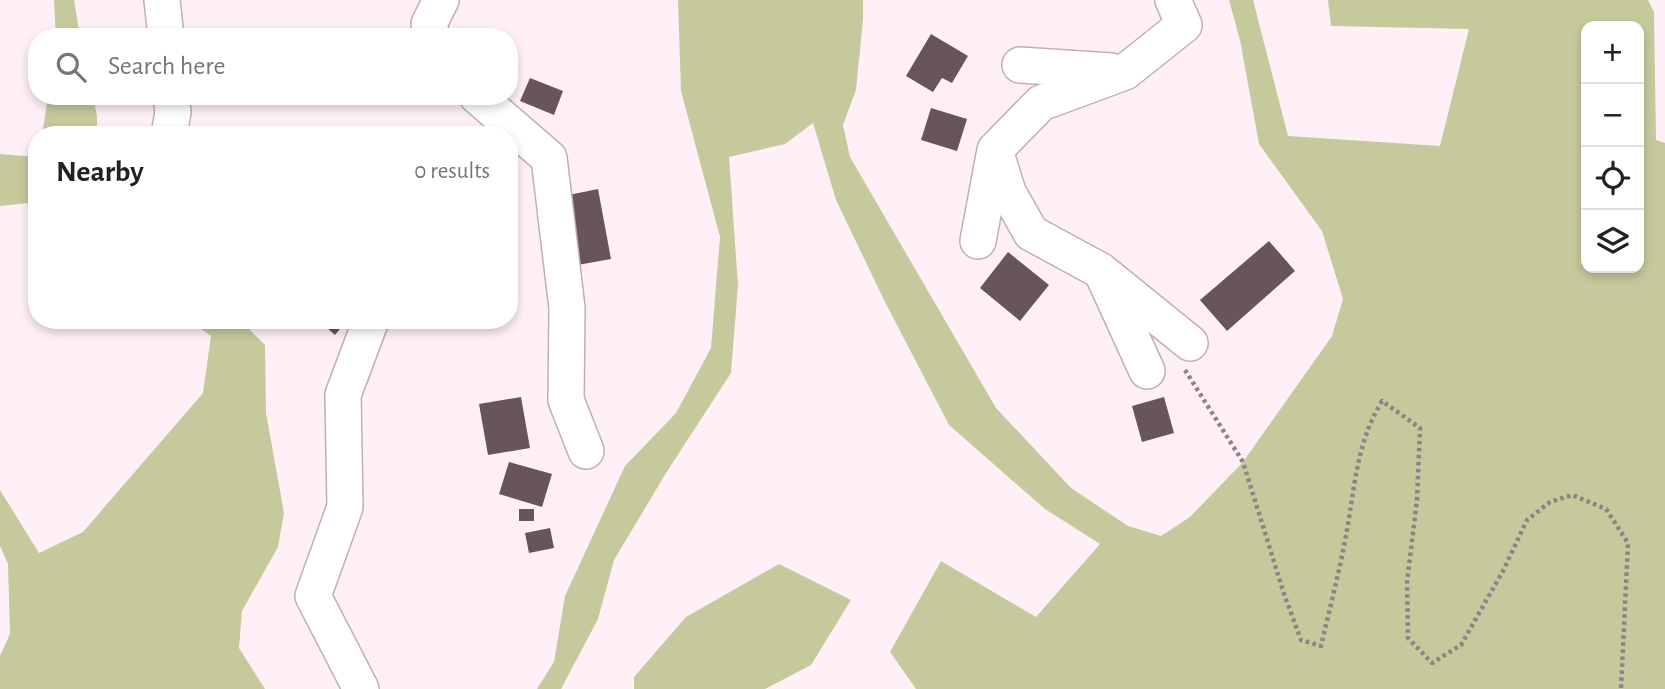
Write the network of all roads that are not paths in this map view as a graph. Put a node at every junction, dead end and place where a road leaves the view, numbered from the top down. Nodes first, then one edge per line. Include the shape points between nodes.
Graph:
1 (162, 0) edge
2 (441, 0) edge
3 (1173, 0) edge
4 (165, 28) edge
5 (430, 28) edge
6 (1020, 65) dead end
7 (1125, 72) junction
8 (172, 105) edge
9 (487, 105) edge
10 (171, 126) edge
11 (511, 126) edge
12 (518, 132) edge
13 (995, 150) junction
14 (978, 241) dead end
15 (1101, 271) junction
16 (368, 329) edge
17 (1190, 342) road end
18 (1147, 371) dead end
19 (586, 451) dead end
20 (361, 689) edge

1 - 4 street
2 - 5 street
3 - 7 street via 1184,25
6 - 7 street
7 - 13 street via 1041,103
8 - 10 street
9 - 11 street
12 - 19 street via 548,158 567,308 566,400
13 - 14 street
13 - 15 street via 1008,192 1031,233
15 - 17 street
15 - 18 street
16 - 20 street via 343,395 345,507 313,596

